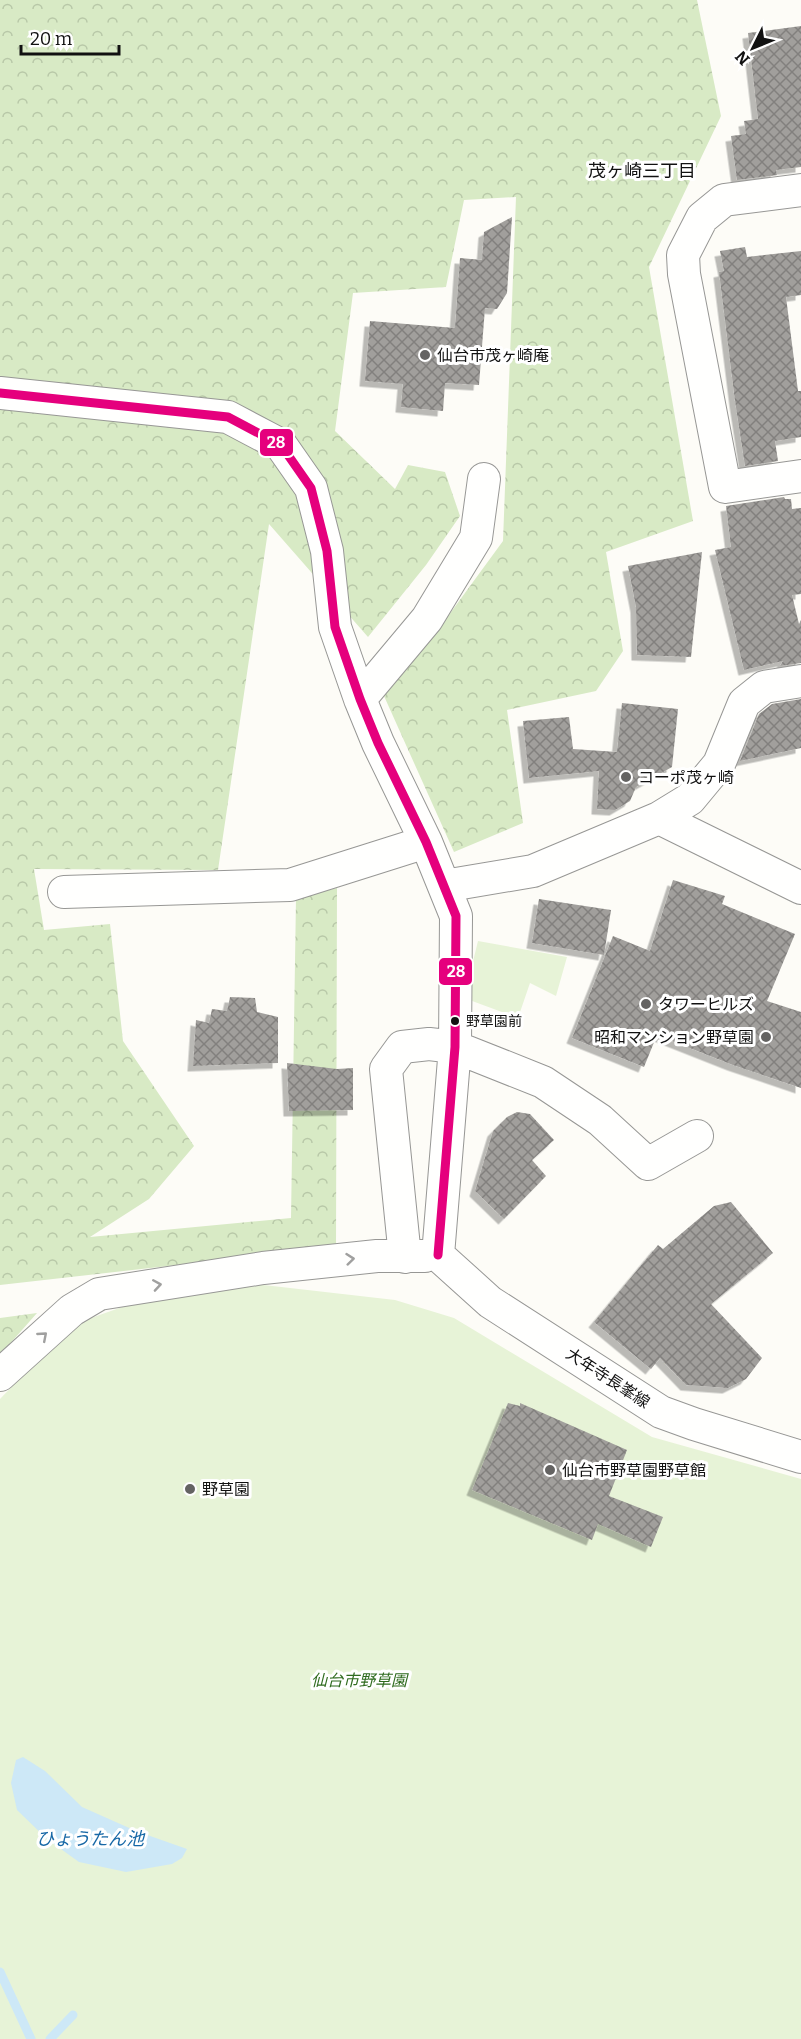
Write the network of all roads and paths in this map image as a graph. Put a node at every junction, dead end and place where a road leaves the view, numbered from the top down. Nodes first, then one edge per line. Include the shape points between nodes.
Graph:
1 (801, 190) edge
2 (0, 393) edge
3 (801, 476) edge
4 (484, 479) dead end
5 (801, 681) edge
6 (360, 699) junction
7 (659, 818) junction
8 (426, 842) junction
9 (444, 886) junction
10 (801, 888) edge
11 (64, 892) dead end
12 (455, 1047) junction
13 (697, 1136) dead end
14 (438, 1255) junction
15 (405, 1257) junction
16 (0, 1375) edge
17 (801, 1457) edge

1 - 3 street via 724,200 702,218 683,255 725,487
2 - 6 street via 228,417 281,445 311,488 327,551 335,627
4 - 6 street via 476,538 427,619
5 - 7 street via 764,687 744,703 719,764 690,799
6 - 8 street
7 - 9 street via 533,871
7 - 10 street
8 - 9 street
8 - 11 street via 290,885
9 - 12 street via 456,916
12 - 13 street via 543,1083 600,1120 648,1164
12 - 14 street
12 - 15 street via 402,1047 386,1069
14 - 15 street
14 - 17 street, 大年寺長峯線 via 490,1302 661,1412
16 -> 15 street via 72,1310 99,1294 263,1268 377,1256

